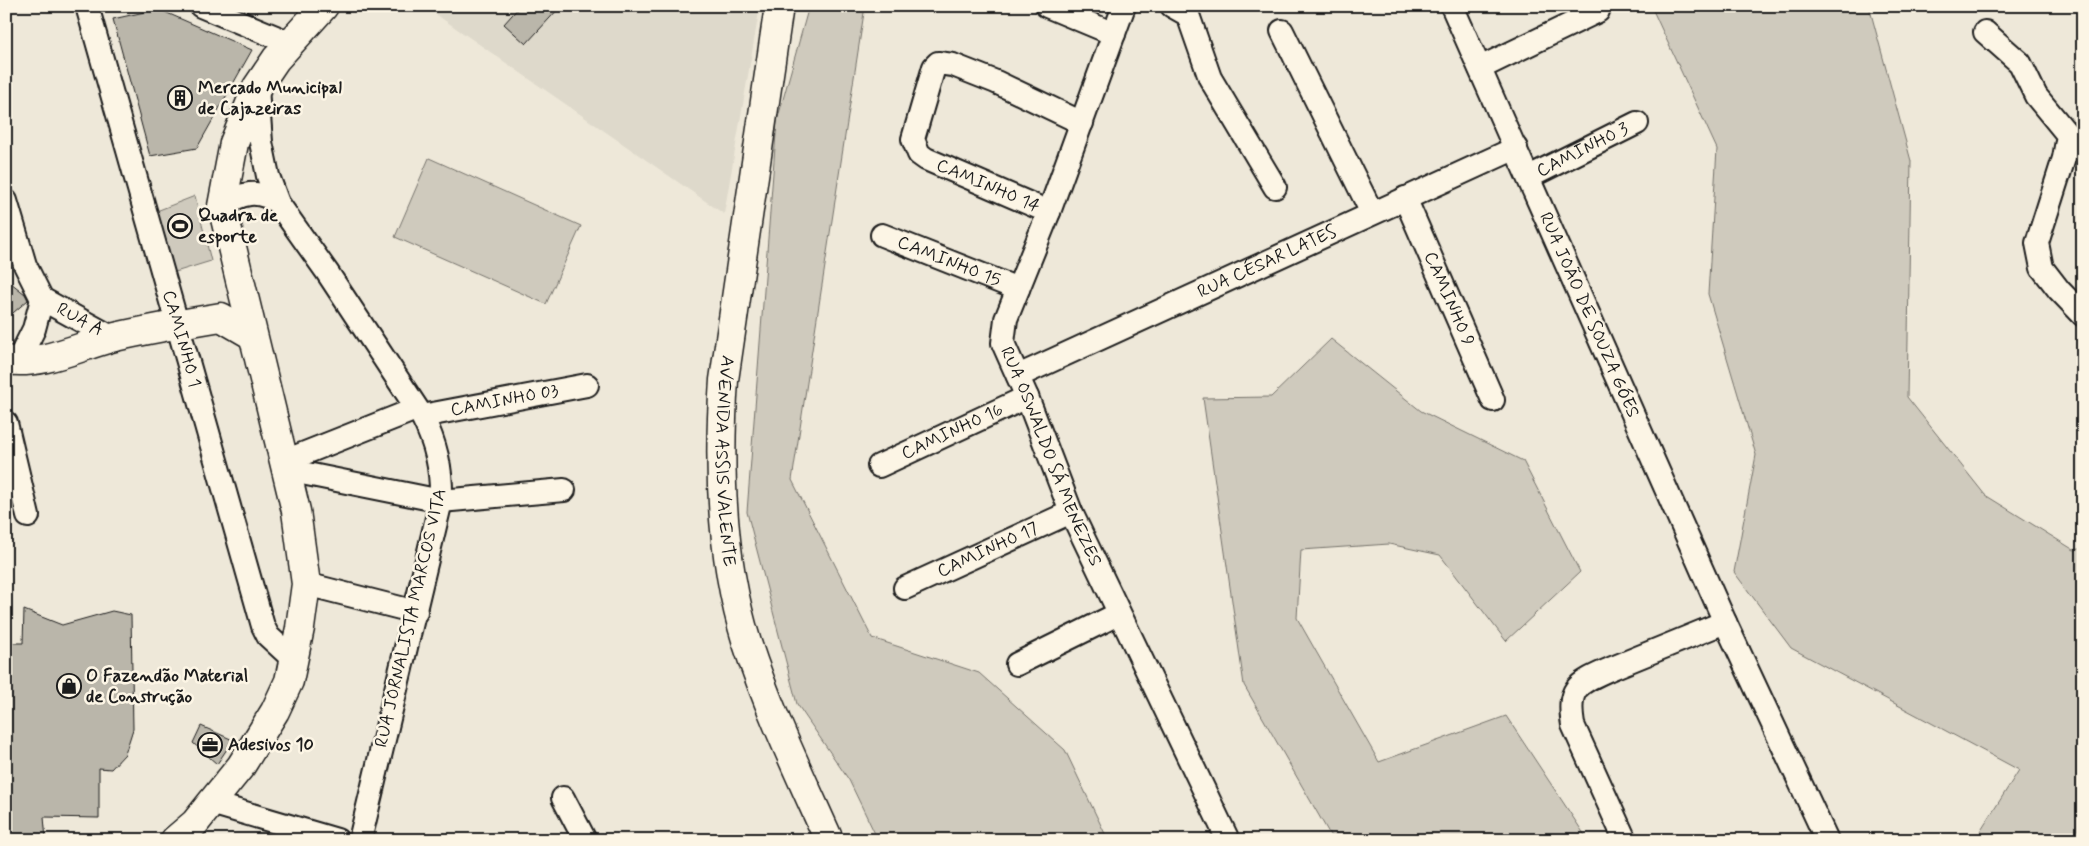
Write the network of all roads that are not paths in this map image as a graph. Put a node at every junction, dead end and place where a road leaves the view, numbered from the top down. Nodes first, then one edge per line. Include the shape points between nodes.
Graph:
1 (88, 6) edge
2 (201, 6) edge
3 (324, 6) edge
4 (779, 6) edge
5 (1047, 6) edge
6 (1124, 6) edge
7 (1452, 6) edge
8 (1187, 9) edge
9 (1598, 11) dead end
10 (1282, 31) dead end
11 (1985, 32) dead end
12 (1114, 34) junction
13 (290, 44) junction
14 (1480, 68) junction
15 (257, 87) junction
16 (1082, 123) junction
17 (1637, 123) dead end
18 (1516, 148) junction
19 (1529, 177) junction
20 (1275, 187) dead end
21 (1404, 198) junction
22 (6, 201) edge
23 (278, 202) junction
24 (222, 206) junction
25 (1050, 212) junction
26 (1372, 213) junction
27 (882, 235) dead end
28 (1018, 289) junction
29 (242, 293) junction
30 (42, 298) junction
31 (2083, 315) edge
32 (221, 317) junction
33 (176, 324) junction
34 (252, 335) junction
35 (113, 338) junction
36 (12, 360) edge
37 (1018, 376) junction
38 (587, 385) dead end
39 (1027, 397) junction
40 (1492, 400) dead end
41 (419, 413) junction
42 (6, 423) edge
43 (286, 465) junction
44 (880, 466) dead end
45 (564, 490) dead end
46 (441, 501) junction
47 (1071, 512) junction
48 (28, 516) dead end
49 (306, 584) junction
50 (905, 588) dead end
51 (416, 612) junction
52 (1118, 614) junction
53 (1725, 622) junction
54 (294, 660) junction
55 (1016, 664) dead end
56 (563, 798) dead end
57 (195, 826) edge
58 (337, 840) edge
59 (360, 840) edge
60 (585, 840) edge
61 (829, 840) edge
62 (1228, 840) edge
63 (1625, 840) edge
64 (1828, 840) edge

1 - 33 street, CAMINHO 1
2 - 13 street
3 - 13 main road
4 - 61 main road, AVENIDA ASSIS VALENTE via 724,380 721,429 724,497 728,553 747,643 777,726
5 - 12 street
6 - 12 street, RUA OSWALDO SÁ MENEZES
7 - 14 street, RUA JOÃO DE SOUZA GÓES
8 - 20 street via 1210,78
9 - 14 street
10 - 26 street
11 - 31 street via 2020,63 2036,96 2068,135 2064,158 2037,243 2042,268
12 - 16 street, RUA OSWALDO SÁ MENEZES
13 - 15 main road
14 - 18 street, RUA JOÃO DE SOUZA GÓES
15 - 23 street, RUA JORNALISTA MARCOS VITA via 262,149
15 - 24 main road via 234,143
16 - 25 street, RUA OSWALDO SÁ MENEZES
16 - 25 street, CAMINHO 14 via 996,82 945,63 934,67 913,138 917,150 926,160
17 - 19 street, CAMINHO 3
18 - 19 street, RUA JOÃO DE SOUZA GÓES
18 - 21 street, RUA CÉSAR LATES
19 - 53 street, RUA JOÃO DE SOUZA GÓES
21 - 26 street, RUA CÉSAR LATES
21 - 40 street, CAMINHO 9
22 - 30 street, RUA A via 25,266
23 - 24 street via 265,194 252,193 239,195
23 - 41 street, RUA JORNALISTA MARCOS VITA
24 - 29 main road
25 - 28 street, RUA OSWALDO SÁ MENEZES
26 - 37 street, RUA CÉSAR LATES
27 - 28 street, CAMINHO 15
28 - 37 street, RUA OSWALDO SÁ MENEZES via 1006,319 1003,343
29 - 32 main road
29 - 34 main road
30 - 35 street, RUA A
30 - 36 street via 34,328
32 - 33 main road, RUA A
32 - 34 main road
33 - 35 main road, RUA A
33 - 54 street, CAMINHO 1 via 263,626 268,636
34 - 43 main road
35 - 36 main road via 44,358
37 - 39 street, RUA OSWALDO SÁ MENEZES
38 - 41 street, CAMINHO 03
39 - 44 street, CAMINHO 16
39 - 47 street, RUA OSWALDO SÁ MENEZES
41 - 43 street, CAMINHO 03
41 - 46 street, RUA JORNALISTA MARCOS VITA via 432,436 439,458
42 - 48 street
43 - 46 street
43 - 49 main road
45 - 46 street
46 - 51 street, RUA JORNALISTA MARCOS VITA
47 - 50 street, CAMINHO 17
47 - 52 street, RUA OSWALDO SÁ MENEZES
49 - 51 street
49 - 54 main road
51 - 59 street, RUA JORNALISTA MARCOS VITA
52 - 55 street
52 - 62 street, RUA OSWALDO SÁ MENEZES
53 - 63 street via 1604,671 1573,692 1570,705 1573,725
53 - 64 street, RUA JOÃO DE SOUZA GÓES
54 - 57 main road via 289,681 275,711 241,766
56 - 60 street
57 - 58 street

